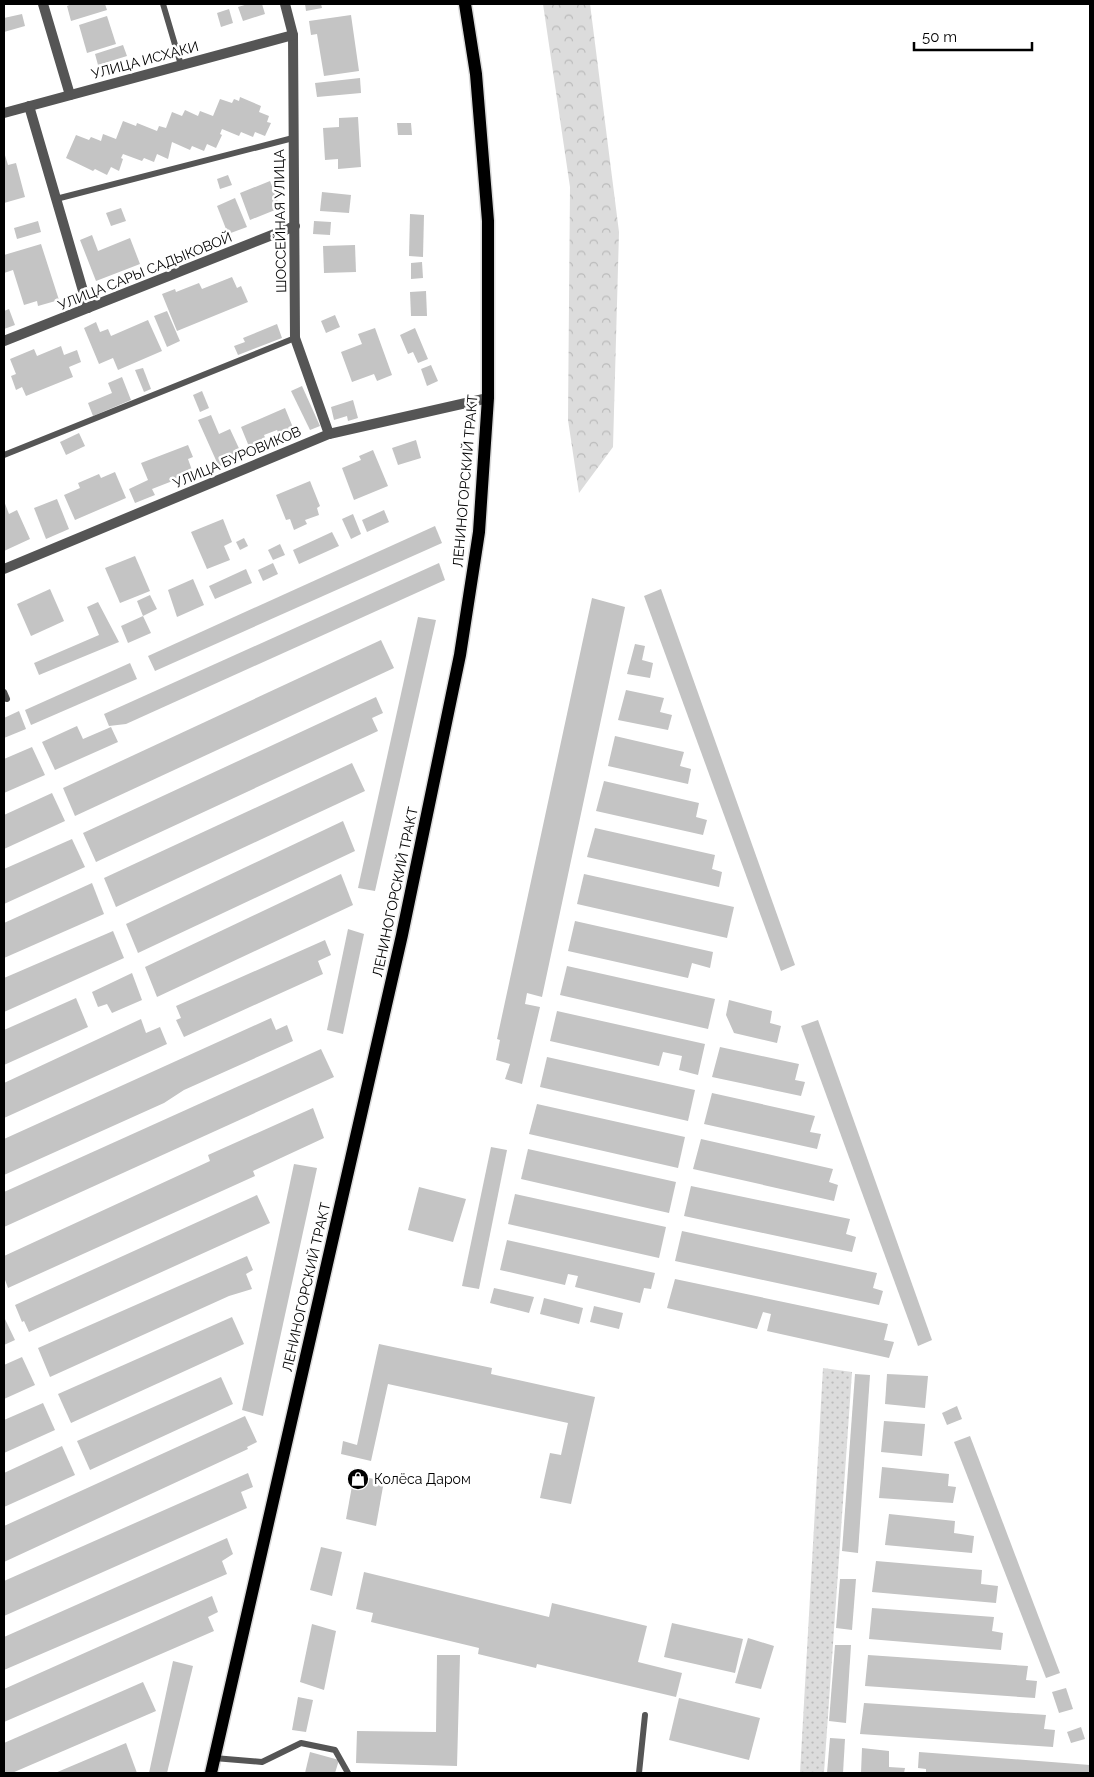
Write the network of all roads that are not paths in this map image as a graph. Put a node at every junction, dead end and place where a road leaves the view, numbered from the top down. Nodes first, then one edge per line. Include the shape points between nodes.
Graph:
1 (43, 4) edge
2 (163, 4) edge
3 (286, 4) edge
4 (465, 4) edge
5 (293, 35) junction
6 (181, 65) junction
7 (70, 95) junction
8 (29, 106) junction
9 (4, 113) edge
10 (293, 138) junction
11 (56, 198) junction
12 (295, 226) junction
13 (88, 308) junction
14 (295, 338) junction
15 (4, 341) edge
16 (488, 398) junction
17 (329, 434) junction
18 (4, 455) edge
19 (4, 569) edge
20 (4, 692) edge
21 (7, 699) dead end
22 (645, 1715) dead end
23 (214, 1758) junction
24 (211, 1773) edge
25 (348, 1773) edge
26 (639, 1773) edge

1 - 7 street
2 - 6 lane
3 - 5 street, ШОССЕЙНАЯ УЛИЦА
4 - 16 main road, ЛЕНИНОГОРСКИЙ ТРАКТ via 476,74 488,221
5 - 6 street, УЛИЦА ИСХАКИ
5 - 10 street, ШОССЕЙНАЯ УЛИЦА
6 - 7 street, УЛИЦА ИСХАКИ
7 - 8 street, УЛИЦА ИСХАКИ
8 - 9 street, УЛИЦА ИСХАКИ
8 - 11 street
10 - 11 lane
10 - 12 street, ШОССЕЙНАЯ УЛИЦА
11 - 13 street
12 - 13 street, УЛИЦА САРЫ САДЫКОВОЙ
12 - 14 street, ШОССЕЙНАЯ УЛИЦА
13 - 15 street, УЛИЦА САРЫ САДЫКОВОЙ
14 - 17 street, ШОССЕЙНАЯ УЛИЦА
14 - 18 lane
16 - 17 street, УЛИЦА БУРОВИКОВ
16 - 23 main road, ЛЕНИНОГОРСКИЙ ТРАКТ via 479,532 460,655 400,945
17 - 19 street, УЛИЦА БУРОВИКОВ
20 - 21 lane
22 - 26 lane
23 - 24 main road, ЛЕНИНОГОРСКИЙ ТРАКТ
23 - 25 lane via 262,1762 301,1743 335,1750

